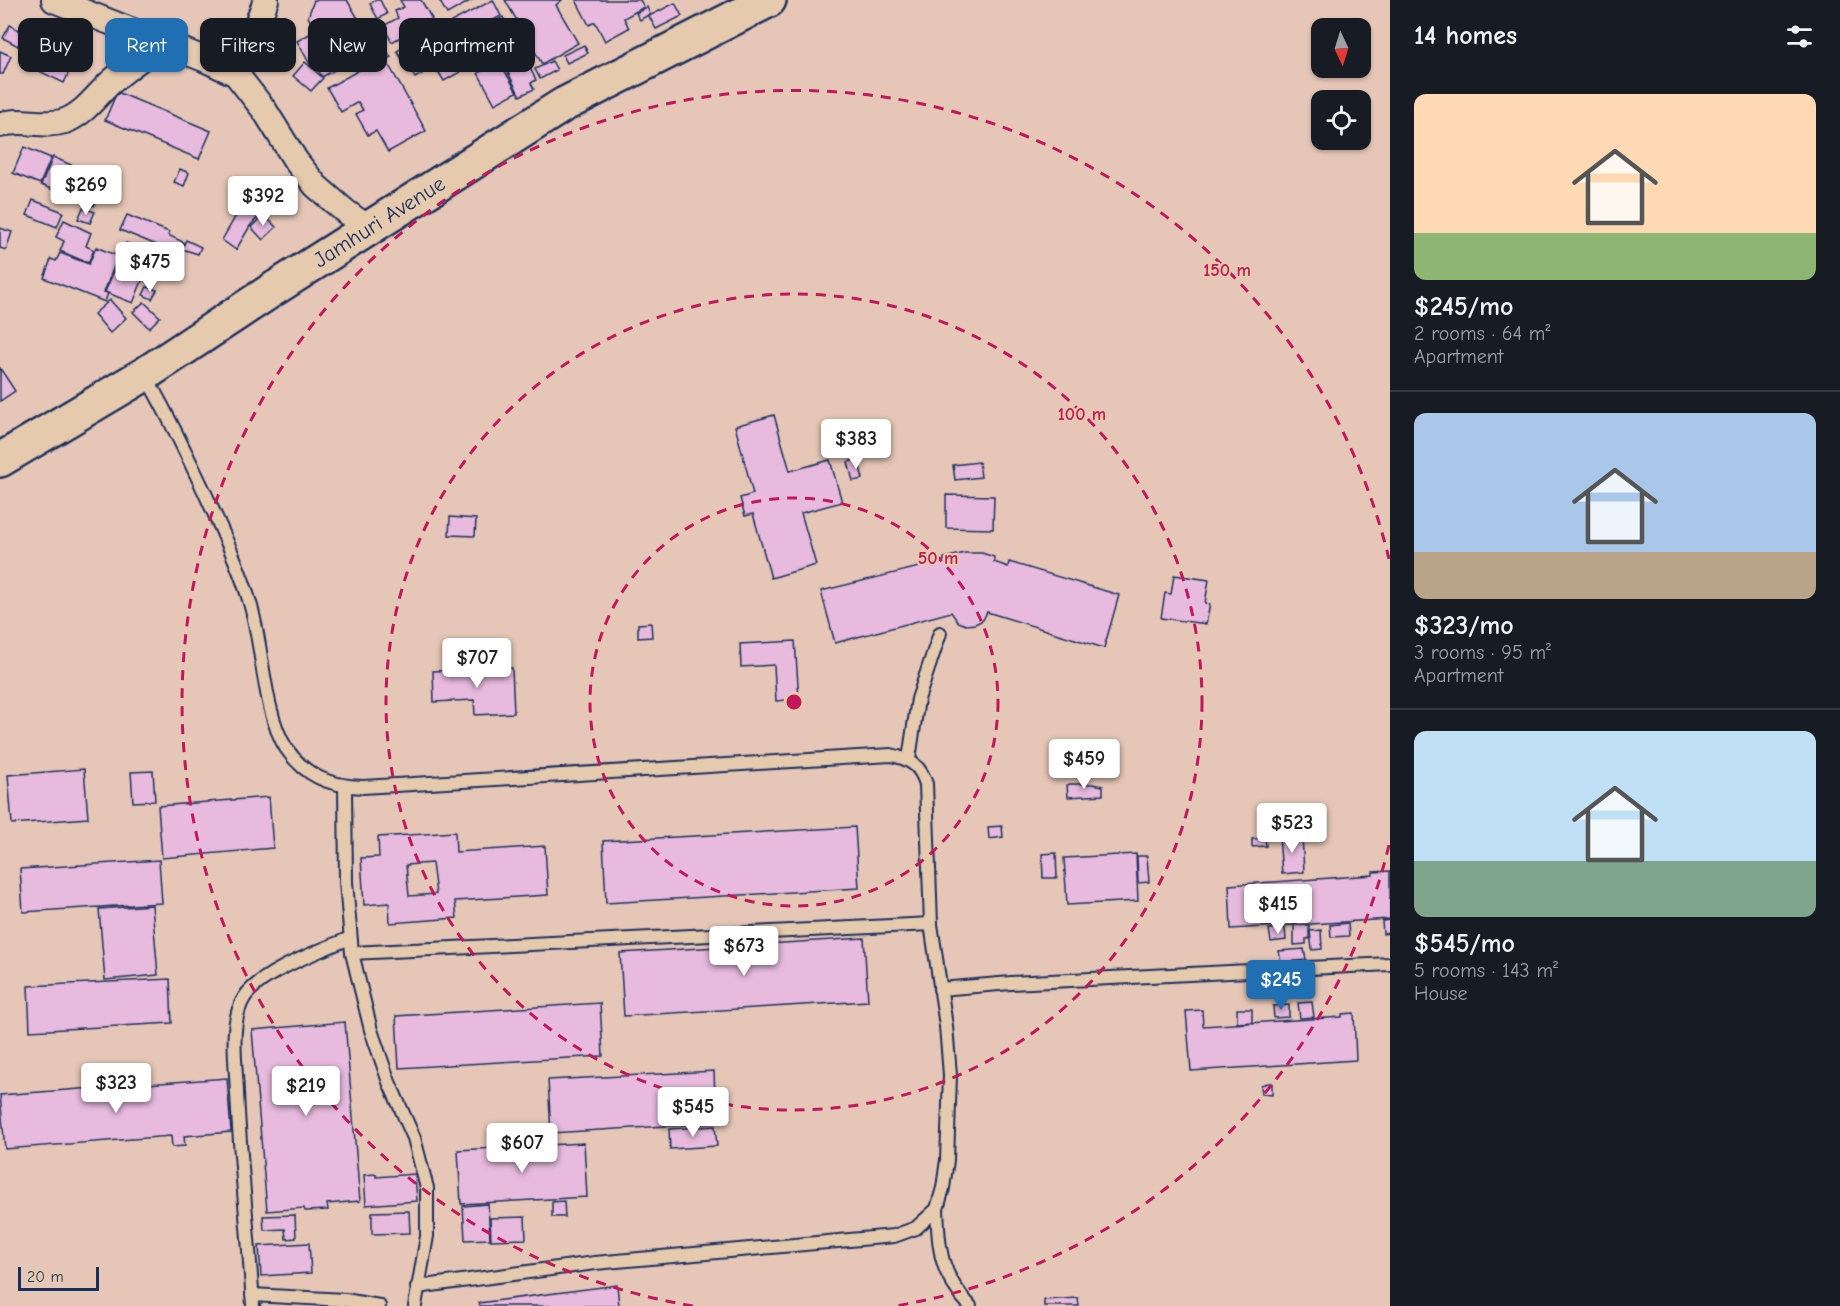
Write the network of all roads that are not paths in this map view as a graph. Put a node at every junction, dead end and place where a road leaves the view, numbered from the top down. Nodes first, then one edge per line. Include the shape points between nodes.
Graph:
1 (54, 0) edge
2 (266, 0) edge
3 (769, 0) edge
4 (105, 20) edge
5 (188, 54) edge
6 (124, 72) edge
7 (236, 74) junction
8 (0, 124) edge
9 (368, 228) junction
10 (145, 374) junction
11 (0, 460) edge
12 (940, 633) dead end
13 (909, 759) junction
14 (345, 786) junction
15 (931, 924) junction
16 (350, 938) junction
17 (352, 953) junction
18 (1390, 964) edge
19 (940, 989) junction
20 (937, 1209) junction
21 (417, 1287) junction
22 (253, 1301) edge
23 (379, 1306) edge
24 (415, 1306) edge
25 (970, 1306) edge

1 - 4 street
2 - 7 street
3 - 9 street, Jamhuri Avenue via 563,105
5 - 7 street
6 - 8 street via 78,114 64,121
7 - 9 street via 316,186
9 - 10 street, Jamhuri Avenue
10 - 11 street, Jamhuri Avenue
10 - 14 lane via 192,465 248,595 277,732 311,775
12 - 13 lane via 918,699
13 - 14 lane via 891,755
13 - 15 lane via 922,772 926,784
14 - 16 lane
15 - 17 lane
15 - 19 lane
16 - 17 lane
16 - 22 lane via 267,976 244,998 236,1024 240,1162
17 - 21 lane via 371,1030 414,1138 427,1188 427,1236
18 - 19 lane
19 - 20 lane via 950,1075 947,1160
20 - 21 lane via 916,1228 894,1236 595,1263
20 - 25 lane via 944,1266 950,1281
21 - 24 lane
22 - 23 lane via 345,1300

